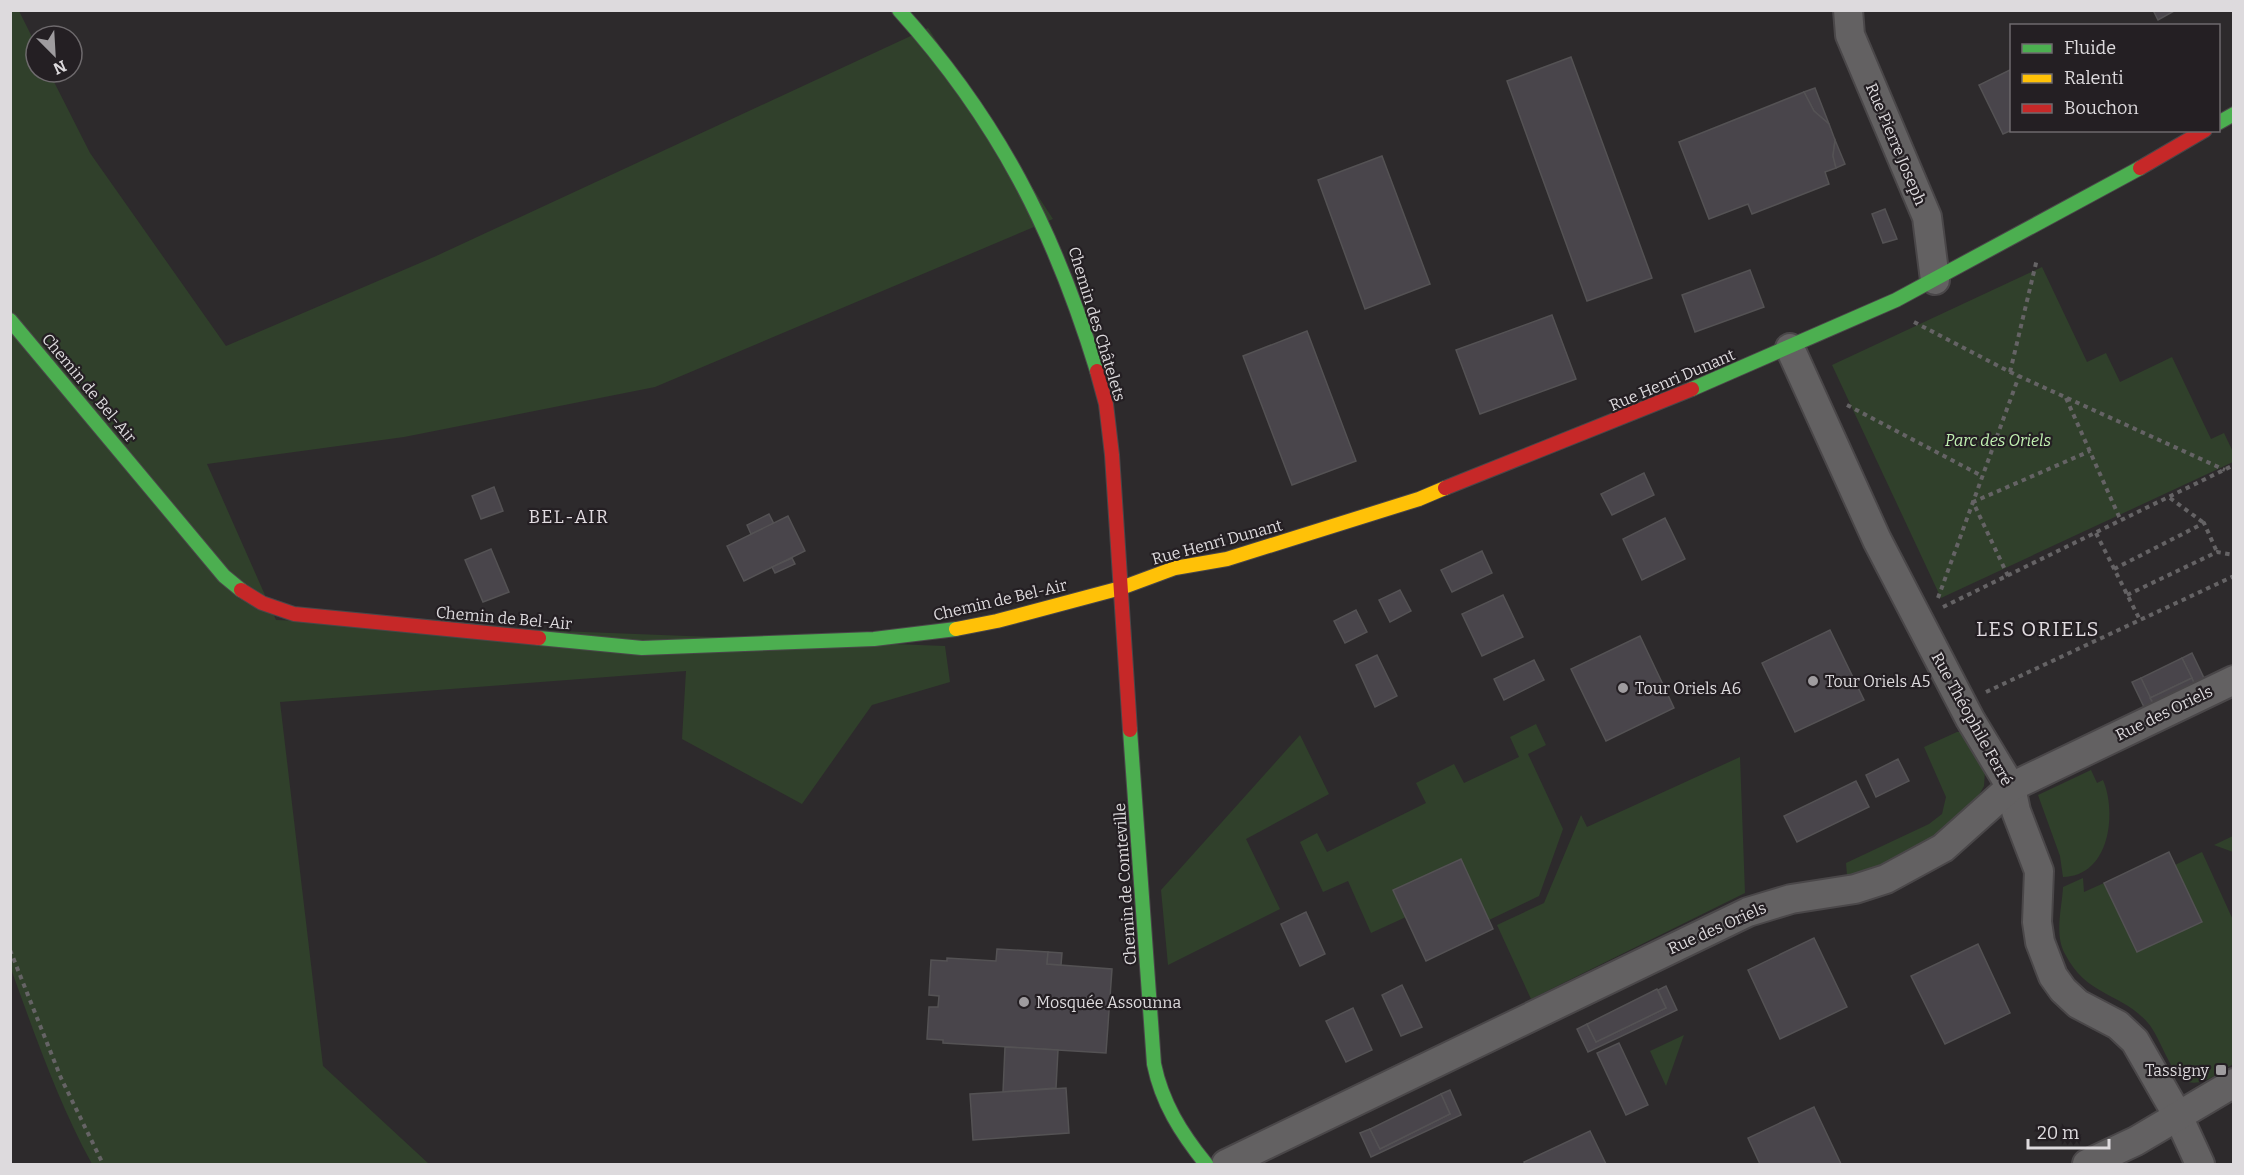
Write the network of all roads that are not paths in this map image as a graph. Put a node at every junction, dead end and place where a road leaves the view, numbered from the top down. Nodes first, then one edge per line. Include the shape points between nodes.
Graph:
1 (899, 10) edge
2 (1848, 10) edge
3 (2234, 114) edge
4 (2220, 122) edge
5 (2202, 132) edge
6 (1935, 280) junction
7 (10, 320) edge
8 (1790, 348) junction
9 (1121, 588) junction
10 (2234, 680) edge
11 (2011, 787) junction
12 (2234, 1083) edge
13 (2178, 1116) junction
14 (1206, 1164) edge
15 (1226, 1164) edge
16 (2087, 1164) edge
17 (2200, 1164) edge

1 - 9 street, Chemin des Châtelets via 974,100 1054,241 1105,401 1114,463
2 - 6 street, Rue Pierre Joseph via 1850,35 1927,217
3 - 4 street
5 - 6 street, Rue Henri Dunant
6 - 8 street, Rue Henri Dunant
7 - 9 street, Chemin de Bel-Air via 224,576 254,600 291,614 642,648 697,647 932,633 997,621
8 - 9 street, Rue Henri Dunant via 1419,499 1227,559 1175,568
8 - 11 street, Rue Théophile Ferré via 1877,540 1925,614 1961,703
9 - 14 street, Chemin de Comteville via 1155,1070 1172,1120
10 - 11 street, Rue des Oriels
11 - 13 street, Rue Théophile Ferré via 2039,871 2037,922 2053,976 2078,1004 2118,1025 2135,1041
11 - 15 street, Rue des Oriels via 1943,848 1886,879 1855,890 1791,899 1748,912
12 - 13 street
13 - 16 street
13 - 17 street, Rue Théophile Ferré

